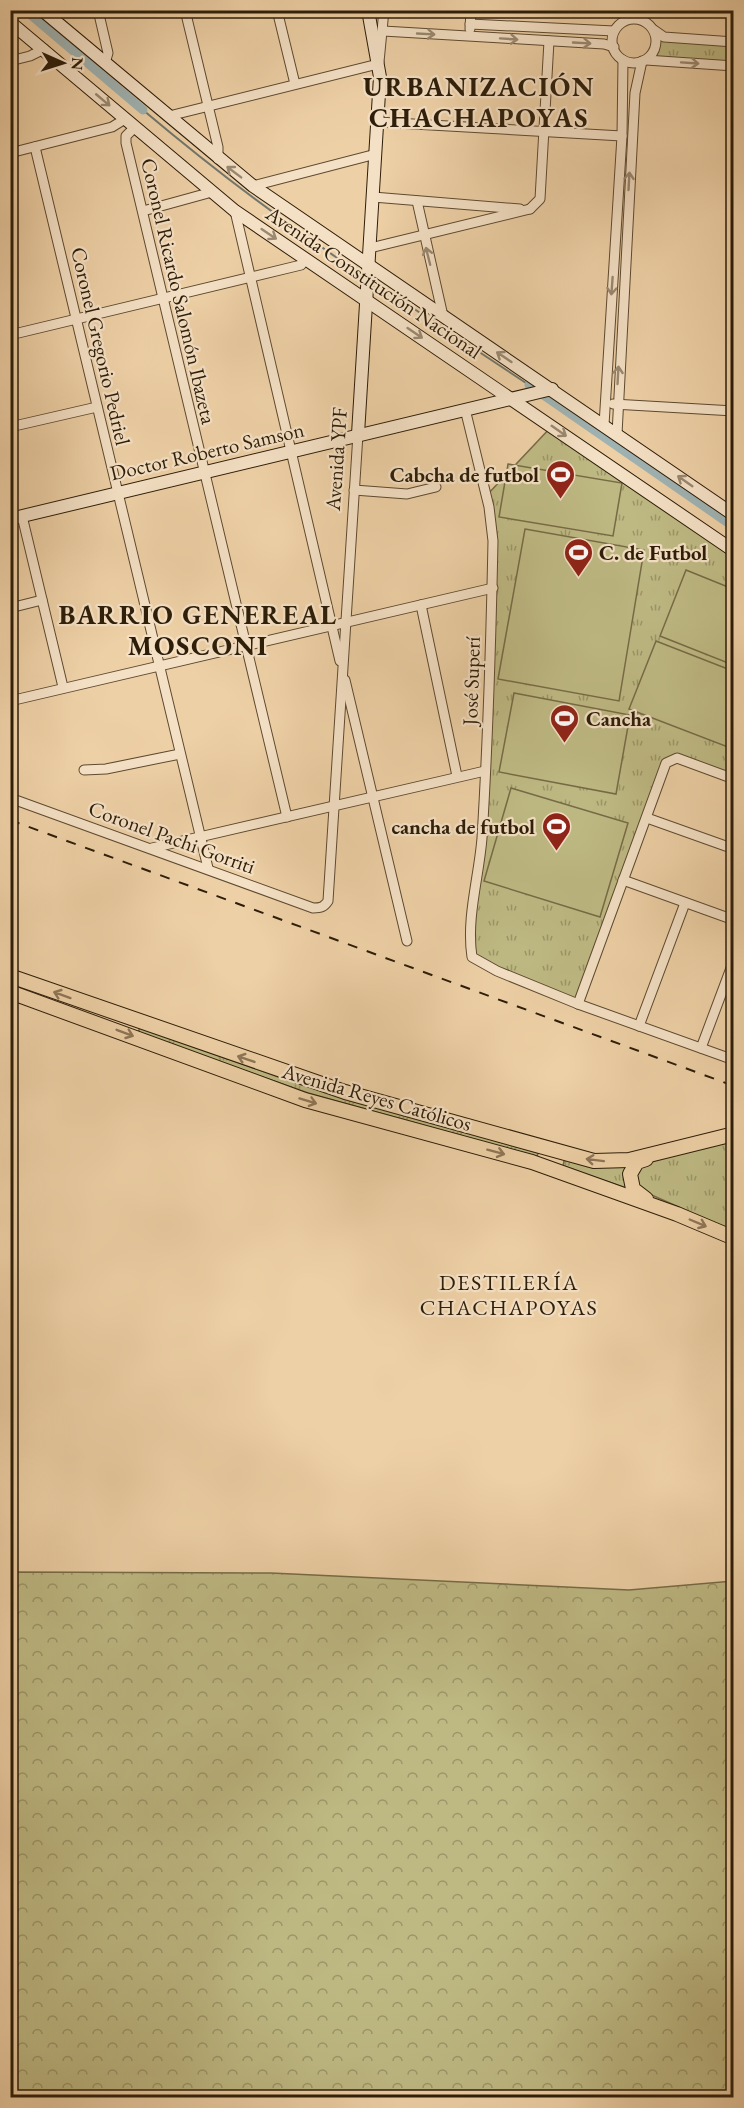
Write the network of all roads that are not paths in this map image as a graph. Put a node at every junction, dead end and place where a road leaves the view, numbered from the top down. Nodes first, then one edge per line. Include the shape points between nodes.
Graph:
1 (42, 10) edge
2 (98, 10) edge
3 (185, 10) edge
4 (277, 10) edge
5 (368, 10) edge
6 (384, 10) edge
7 (471, 10) edge
8 (641, 10) edge
9 (628, 15) edge
10 (10, 22) edge
11 (470, 24) junction
12 (651, 27) junction
13 (383, 31) junction
14 (614, 31) junction
15 (469, 36) junction
16 (549, 41) junction
17 (734, 42) edge
18 (614, 47) junction
19 (44, 49) junction
20 (623, 60) junction
21 (10, 61) edge
22 (644, 61) junction
23 (379, 62) junction
24 (105, 63) junction
25 (734, 66) edge
26 (295, 84) junction
27 (208, 105) junction
28 (169, 116) junction
29 (125, 119) junction
30 (378, 122) junction
31 (135, 128) junction
32 (544, 131) junction
33 (622, 136) junction
34 (35, 147) junction
35 (10, 153) edge
36 (376, 154) junction
37 (218, 159) junction
38 (253, 186) junction
39 (213, 192) junction
40 (373, 197) junction
41 (417, 201) junction
42 (530, 210) junction
43 (142, 211) junction
44 (235, 211) junction
45 (424, 236) junction
46 (370, 248) junction
47 (306, 259) junction
48 (613, 263) junction
49 (625, 264) junction
50 (368, 269) junction
51 (250, 278) junction
52 (162, 298) junction
53 (366, 301) junction
54 (443, 316) junction
55 (77, 320) junction
56 (10, 335) edge
57 (552, 389) junction
58 (511, 398) junction
59 (605, 403) junction
60 (617, 404) junction
61 (97, 407) junction
62 (465, 409) junction
63 (734, 411) edge
64 (604, 425) junction
65 (10, 427) edge
66 (358, 434) junction
67 (617, 434) junction
68 (291, 452) junction
69 (203, 472) junction
70 (436, 488) dead end
71 (354, 490) junction
72 (118, 492) junction
73 (734, 514) edge
74 (16, 517) edge
75 (734, 551) edge
76 (493, 588) junction
77 (42, 600) junction
78 (421, 605) junction
79 (10, 608) edge
80 (345, 622) junction
81 (331, 626) junction
82 (245, 645) junction
83 (160, 665) junction
84 (342, 669) junction
85 (63, 687) junction
86 (10, 701) edge
87 (180, 754) junction
88 (84, 770) dead end
89 (485, 771) junction
90 (457, 776) junction
91 (734, 779) edge
92 (10, 798) edge
93 (372, 798) junction
94 (333, 806) junction
95 (286, 817) junction
96 (647, 818) junction
97 (200, 838) junction
98 (151, 848) junction
99 (734, 849) edge
100 (208, 868) junction
101 (623, 880) junction
102 (685, 903) junction
103 (321, 908) joint
104 (734, 920) edge
105 (407, 941) dead end
106 (734, 960) edge
107 (10, 976) edge
108 (724, 987) junction
109 (734, 991) edge
110 (10, 992) edge
111 (578, 1004) junction
112 (639, 1026) junction
113 (701, 1048) junction
114 (734, 1060) edge
115 (734, 1134) edge
116 (693, 1143) junction
117 (677, 1214) junction
118 (734, 1238) edge

1 - 24 main road, Avenida Constitución Nacional
2 - 24 street via 108,53
3 - 27 street
4 - 26 street
5 - 23 main road
6 - 13 street, Avenida YPF
7 - 11 street
8 - 12 street
9 - 12 street
9 - 14 street
10 - 19 main road, Avenida Constitución Nacional
11 - 14 street
11 - 15 street
12 - 17 street via 664,37
12 - 22 street via 656,43
13 -> 15 street
13 - 23 street, Avenida YPF
14 - 18 street
15 -> 16 street
16 -> 18 street
16 - 32 street
18 - 20 street
19 - 21 street
19 -> 29 main road, Avenida Constitución Nacional
20 - 22 street
20 - 33 street
22 -> 25 street
49 -> 22 street via 634,93
23 - 26 street
23 - 30 main road, Avenida YPF
24 - 28 main road, Avenida Constitución Nacional
26 - 27 street
27 - 28 street
27 - 37 street
28 - 37 main road, Avenida Constitución Nacional
29 - 31 main road, Avenida Constitución Nacional
29 - 34 street via 112,127
30 - 32 street
30 - 36 main road, Avenida YPF
31 - 39 main road, Avenida Constitución Nacional
31 - 43 street, Coronel Ricardo Salomón Ibazeta via 125,139
32 - 33 street
32 - 42 street via 540,199
33 - 48 street
34 - 35 street
34 - 55 street, Coronel Gregorio Pedriel
36 - 38 street
36 - 40 main road, Avenida YPF
38 -> 37 main road, Avenida Constitución Nacional
38 - 50 main road, Avenida Constitución Nacional
39 - 43 street
39 - 44 main road, Avenida Constitución Nacional
40 - 41 street
40 - 46 main road, Avenida YPF
41 - 42 street
41 - 45 street
42 - 45 street
43 - 52 street, Coronel Ricardo Salomón Ibazeta
44 -> 47 main road, Avenida Constitución Nacional
44 - 51 street
45 - 46 street
54 -> 45 street
46 - 50 main road, Avenida YPF
47 - 51 street via 301,265
47 - 53 main road, Avenida Constitución Nacional
48 - 49 street
48 -> 59 street
60 -> 49 street
50 - 53 main road, Avenida YPF
50 - 54 main road, Avenida Constitución Nacional
51 - 52 street
51 - 68 street
52 - 55 street
52 - 69 street, Coronel Ricardo Salomón Ibazeta
53 -> 58 main road, Avenida Constitución Nacional
53 - 66 main road, Avenida YPF
57 -> 54 main road, Avenida Constitución Nacional
55 - 56 street
55 - 61 street, Coronel Gregorio Pedriel
57 - 58 main road, Doctor Roberto Samson
57 - 64 main road, Avenida Constitución Nacional
58 - 62 main road, Doctor Roberto Samson
58 -> 75 main road, Avenida Constitución Nacional
59 - 60 street
59 - 64 street
60 - 63 street
60 - 67 street
61 - 65 street
61 - 72 street, Coronel Gregorio Pedriel
62 - 66 main road, Doctor Roberto Samson
62 - 76 street, José Superí via 492,526
64 - 67 main road, Avenida Constitución Nacional
66 - 68 main road, Doctor Roberto Samson
66 - 71 street, Avenida YPF
73 -> 67 main road, Avenida Constitución Nacional
68 - 69 main road, Doctor Roberto Samson
68 - 81 street
69 - 72 main road, Doctor Roberto Samson
69 - 82 street, Coronel Ricardo Salomón Ibazeta
70 - 71 street via 407,494
71 - 80 street, Avenida YPF
72 - 74 main road, Doctor Roberto Samson
72 - 83 street, Coronel Gregorio Pedriel
74 - 77 street
76 - 78 street
76 - 89 street, José Superí
77 - 79 street
77 - 85 street
78 - 80 street
78 - 90 street
80 - 81 street
80 - 84 street, Avenida YPF
81 - 82 street
81 - 84 street
82 - 83 street
82 - 95 street, Coronel Ricardo Salomón Ibazeta
83 - 85 street
83 - 87 street, Coronel Gregorio Pedriel
84 - 93 street
84 - 94 street, Avenida YPF
85 - 86 street
87 - 88 street
87 - 97 street, Coronel Gregorio Pedriel
89 - 90 street
89 - 111 street, José Superí via 472,957 496,971
90 - 93 street
91 - 96 street via 678,758 671,759 666,763
92 - 98 street, Coronel Pachi Gorriti
93 - 94 street
93 - 105 street
94 - 95 street
94 - 103 street, Avenida YPF via 328,901
95 - 97 street
96 - 99 street
96 - 101 street
97 - 98 street
97 - 100 street, Coronel Gregorio Pedriel
98 - 100 street, Coronel Pachi Gorriti
100 - 103 street, Coronel Pachi Gorriti
101 - 102 street
101 - 111 street
102 - 104 street
102 - 112 street
106 - 108 street
116 -> 107 main road, Avenida Reyes Católicos via 629,1160 594,1161 345,1092
108 - 109 street
108 - 113 street
110 -> 117 main road, Avenida Reyes Católicos via 305,1100 532,1162
111 - 112 street
112 - 113 street
113 - 114 street
115 - 116 main road, Avenida Reyes Católicos
116 - 117 main road via 637,1162 630,1174 633,1189 640,1196
117 -> 118 main road, Avenida Reyes Católicos

